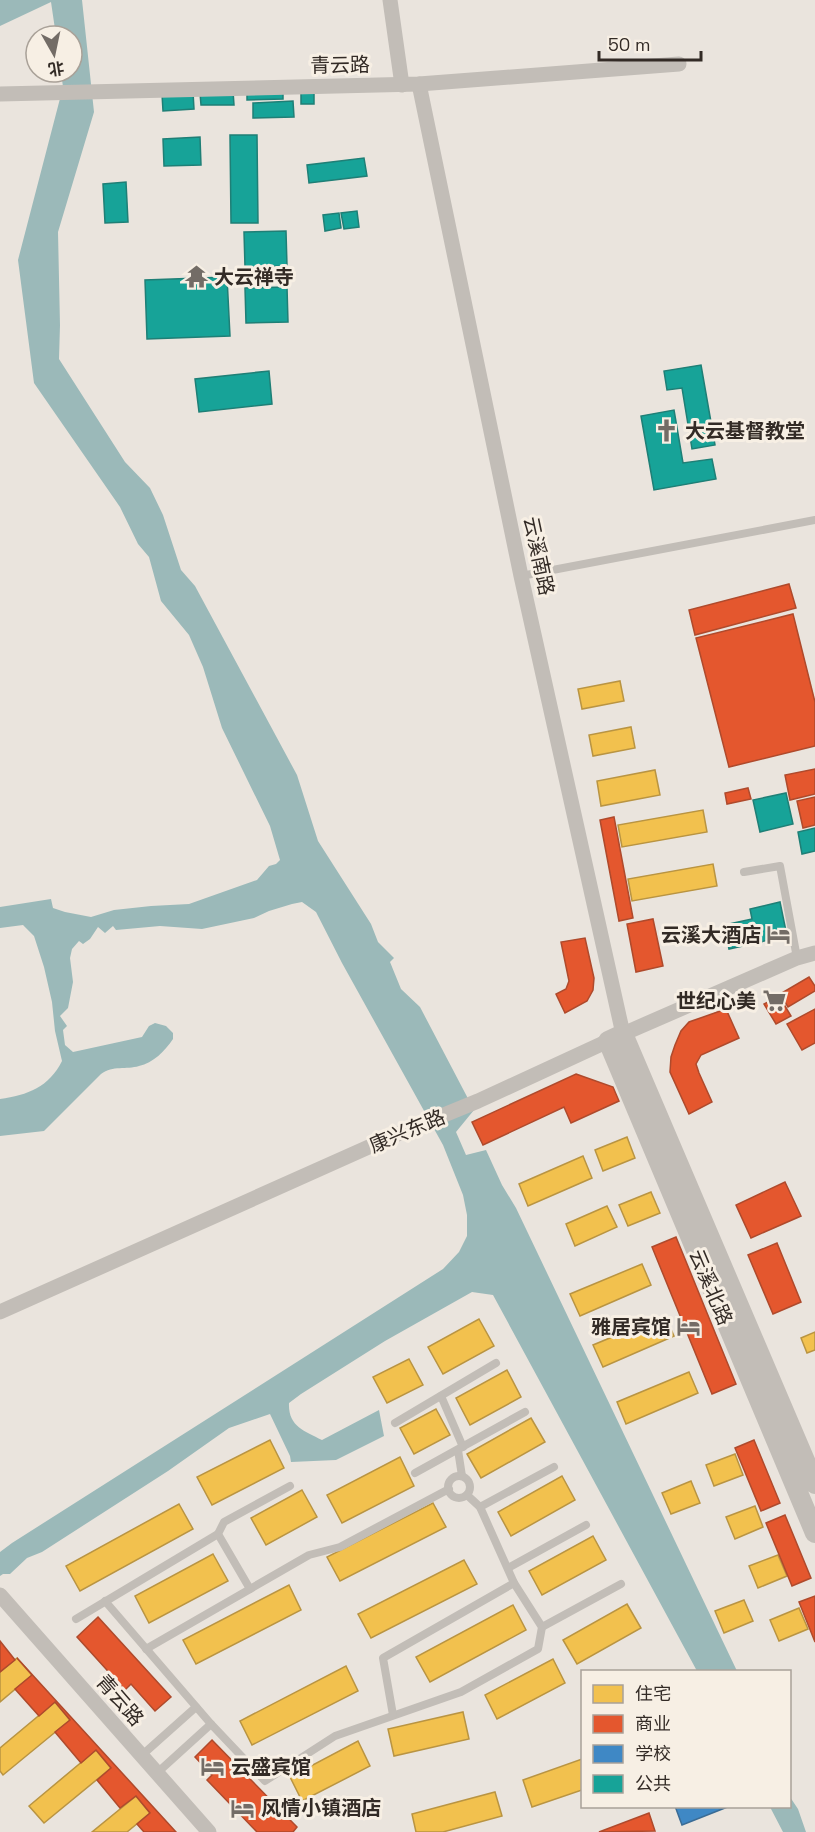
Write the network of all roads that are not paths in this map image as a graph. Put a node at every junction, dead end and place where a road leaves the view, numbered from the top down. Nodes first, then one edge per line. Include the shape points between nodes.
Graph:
1 (390, 0) edge
2 (679, 64) dead end
3 (419, 84) junction
4 (402, 85) junction
5 (0, 94) edge
6 (815, 520) edge
7 (521, 576) junction
8 (744, 872) dead end
9 (815, 953) edge
10 (797, 958) junction
11 (615, 1037) junction
12 (0, 1312) edge
13 (496, 1363) dead end
14 (441, 1396) junction
15 (525, 1412) dead end
16 (394, 1423) dead end
17 (461, 1448) junction
18 (554, 1467) dead end
19 (415, 1473) dead end
20 (462, 1476) junction
21 (815, 1484) edge
22 (290, 1486) dead end
23 (449, 1489) junction
24 (467, 1495) junction
25 (480, 1508) junction
26 (586, 1525) dead end
27 (815, 1533) edge
28 (218, 1534) junction
29 (507, 1568) junction
30 (514, 1583) junction
31 (621, 1584) dead end
32 (250, 1589) junction
33 (0, 1595) edge
34 (105, 1601) junction
35 (76, 1619) dead end
36 (542, 1627) junction
37 (146, 1649) junction
38 (196, 1707) junction
39 (393, 1715) junction
40 (211, 1724) junction
41 (141, 1756) junction
42 (157, 1773) junction
43 (209, 1832) edge

1 - 4 street
2 - 3 street, 青云路
3 - 4 street, 青云路
3 - 7 street, 云溪南路
4 - 5 street, 青云路
6 - 7 lane
7 - 11 street, 云溪南路
8 - 10 lane via 780,866
9 - 10 street, 康兴东路
10 - 11 street, 康兴东路
11 - 12 street, 康兴东路
11 - 21 street, 云溪北路
11 - 27 street, 云溪北路
13 - 14 lane
14 - 16 lane
14 - 17 lane
15 - 17 lane
17 - 19 lane
17 - 20 lane
18 - 25 lane
20 - 23 lane via 454,1477
20 - 24 lane via 468,1480
22 - 28 lane via 224,1522
23 - 24 lane via 456,1498
23 - 32 lane via 340,1547 309,1555
24 - 25 lane
25 - 29 lane
26 - 29 lane
28 - 32 lane
28 - 34 lane
29 - 30 lane
30 - 36 lane
30 - 39 lane via 383,1658
31 - 36 lane
32 - 37 lane
33 - 41 street, 青云路
34 - 35 lane
34 - 37 lane
36 - 39 lane via 538,1649 461,1692
37 - 38 lane
38 - 40 lane
38 - 41 lane
39 - 40 lane via 335,1736 265,1781
40 - 42 lane
41 - 42 street, 青云路
42 - 43 street, 青云路

